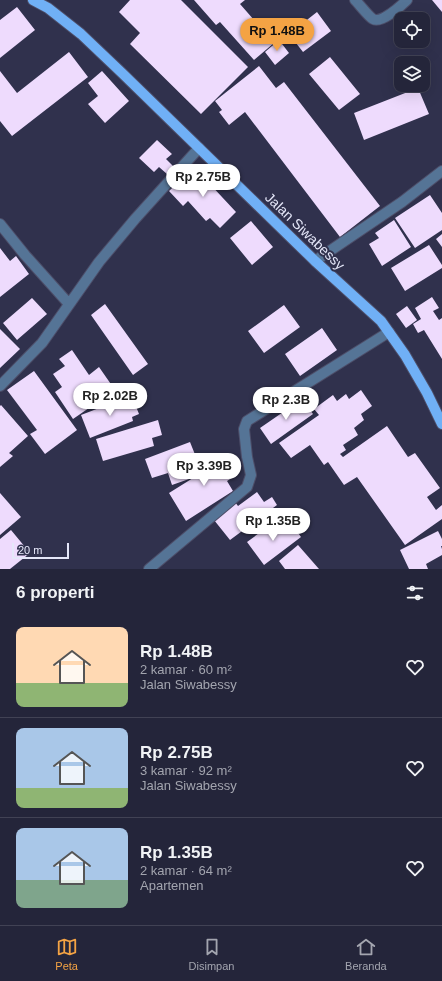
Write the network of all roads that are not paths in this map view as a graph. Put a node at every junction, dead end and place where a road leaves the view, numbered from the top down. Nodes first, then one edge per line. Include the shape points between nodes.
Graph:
1 (33, 0) edge
2 (355, 0) edge
3 (407, 0) edge
4 (199, 148) junction
5 (442, 171) edge
6 (0, 224) edge
7 (315, 261) junction
8 (69, 304) junction
9 (388, 332) junction
10 (0, 386) edge
11 (442, 424) edge
12 (149, 569) edge

1 - 4 main road, Jalan Siwabessy via 48,8 81,34
2 - 3 street via 377,20 396,10
4 - 7 main road, Jalan Siwabessy
4 - 8 street via 99,262
5 - 7 street via 402,202
6 - 8 street
7 - 9 main road, Jalan Siwabessy via 381,321
8 - 10 street via 42,343
9 - 11 main road, Jalan Siwabessy via 405,355
9 - 12 street via 247,421 244,429 251,474 247,487

